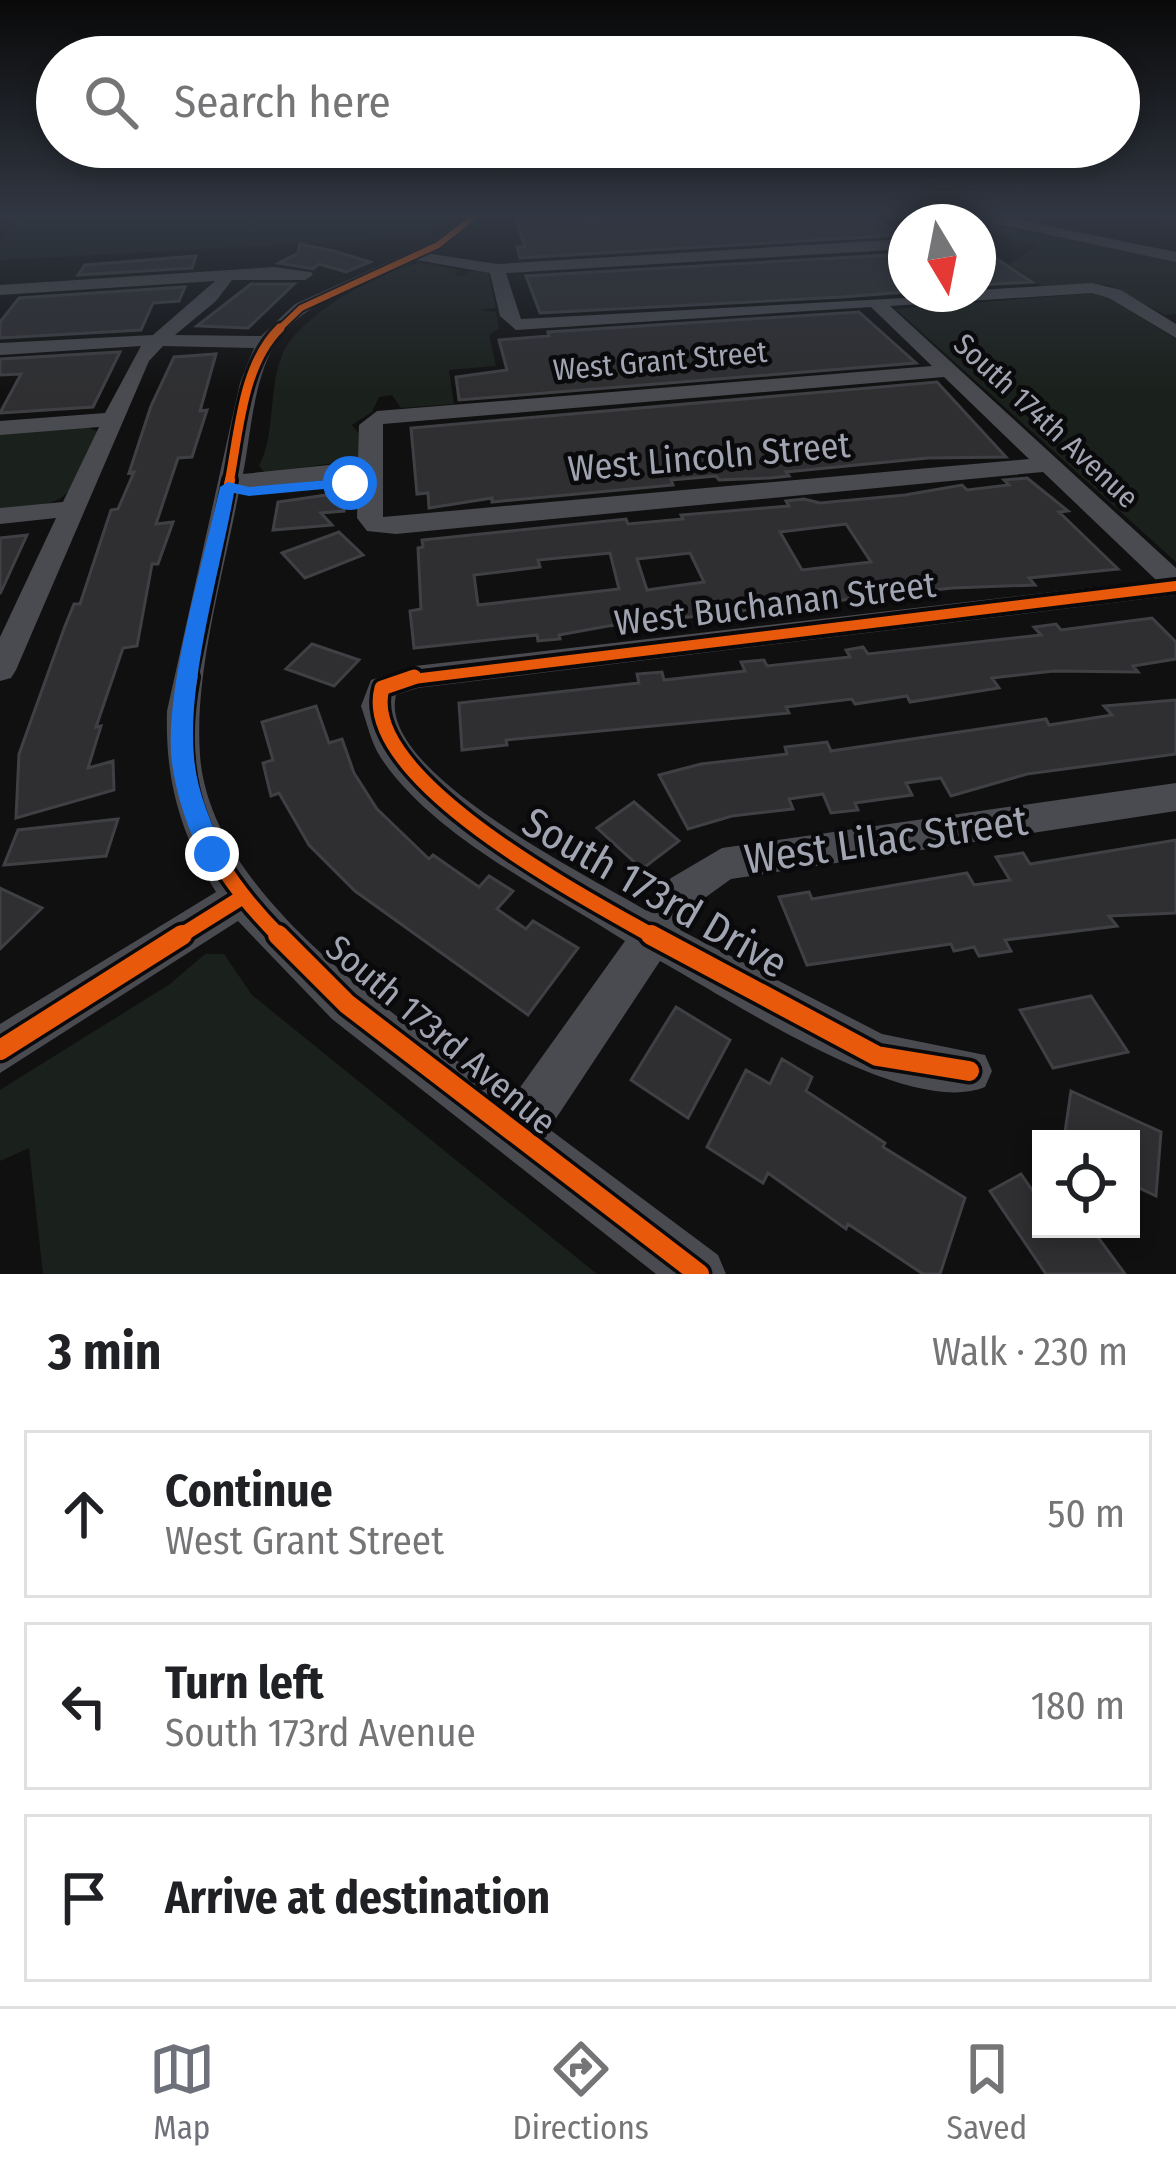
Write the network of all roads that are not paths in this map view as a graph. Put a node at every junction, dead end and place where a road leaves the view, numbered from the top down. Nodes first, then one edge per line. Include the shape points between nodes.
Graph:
1 (375, 273) edge
2 (498, 273) edge
3 (227, 275) junction
4 (305, 275) dead end
5 (2, 290) edge
6 (876, 303) junction
7 (1176, 332) edge
8 (155, 341) junction
9 (266, 342) junction
10 (0, 349) edge
11 (948, 370) junction
12 (114, 418) junction
13 (0, 428) edge
14 (1048, 464) junction
15 (370, 475) junction
16 (228, 487) junction
17 (73, 509) junction
18 (0, 516) edge
19 (1176, 585) edge
20 (1, 664) edge
21 (382, 688) joint
22 (1176, 797) edge
23 (241, 898) junction
24 (652, 936) junction
25 (0, 1050) edge
26 (969, 1071) dead end
27 (516, 1135) junction
28 (699, 1274) edge

1 - 9 street via 301,308
2 - 6 street via 516,326
3 - 4 street
3 - 5 street
3 - 8 street
6 - 7 street via 1103,289
6 - 11 street, South 174th Avenue
8 - 9 street
8 - 10 street
8 - 12 street
9 - 16 street, South 173rd Avenue
11 - 14 street, South 174th Avenue
11 - 15 street, West Grant Street via 377,418 370,425
12 - 13 street
12 - 17 street
14 - 15 street, West Lincoln Street via 376,526
14 - 19 street, South 174th Avenue
15 - 16 street via 249,492
16 - 23 street, South 173rd Avenue via 183,711 183,759 194,811
17 - 18 street
17 - 20 street
19 - 21 street, West Buchanan Street via 415,677
21 - 24 street, South 173rd Drive via 377,706 392,747 419,782
22 - 24 street, West Lilac Street via 722,864 685,890
23 - 25 street
23 - 27 street, South 173rd Avenue via 347,1004
24 - 26 street, South 173rd Drive via 877,1056
24 - 27 street, West Lilac Street
27 - 28 street, South 173rd Avenue

